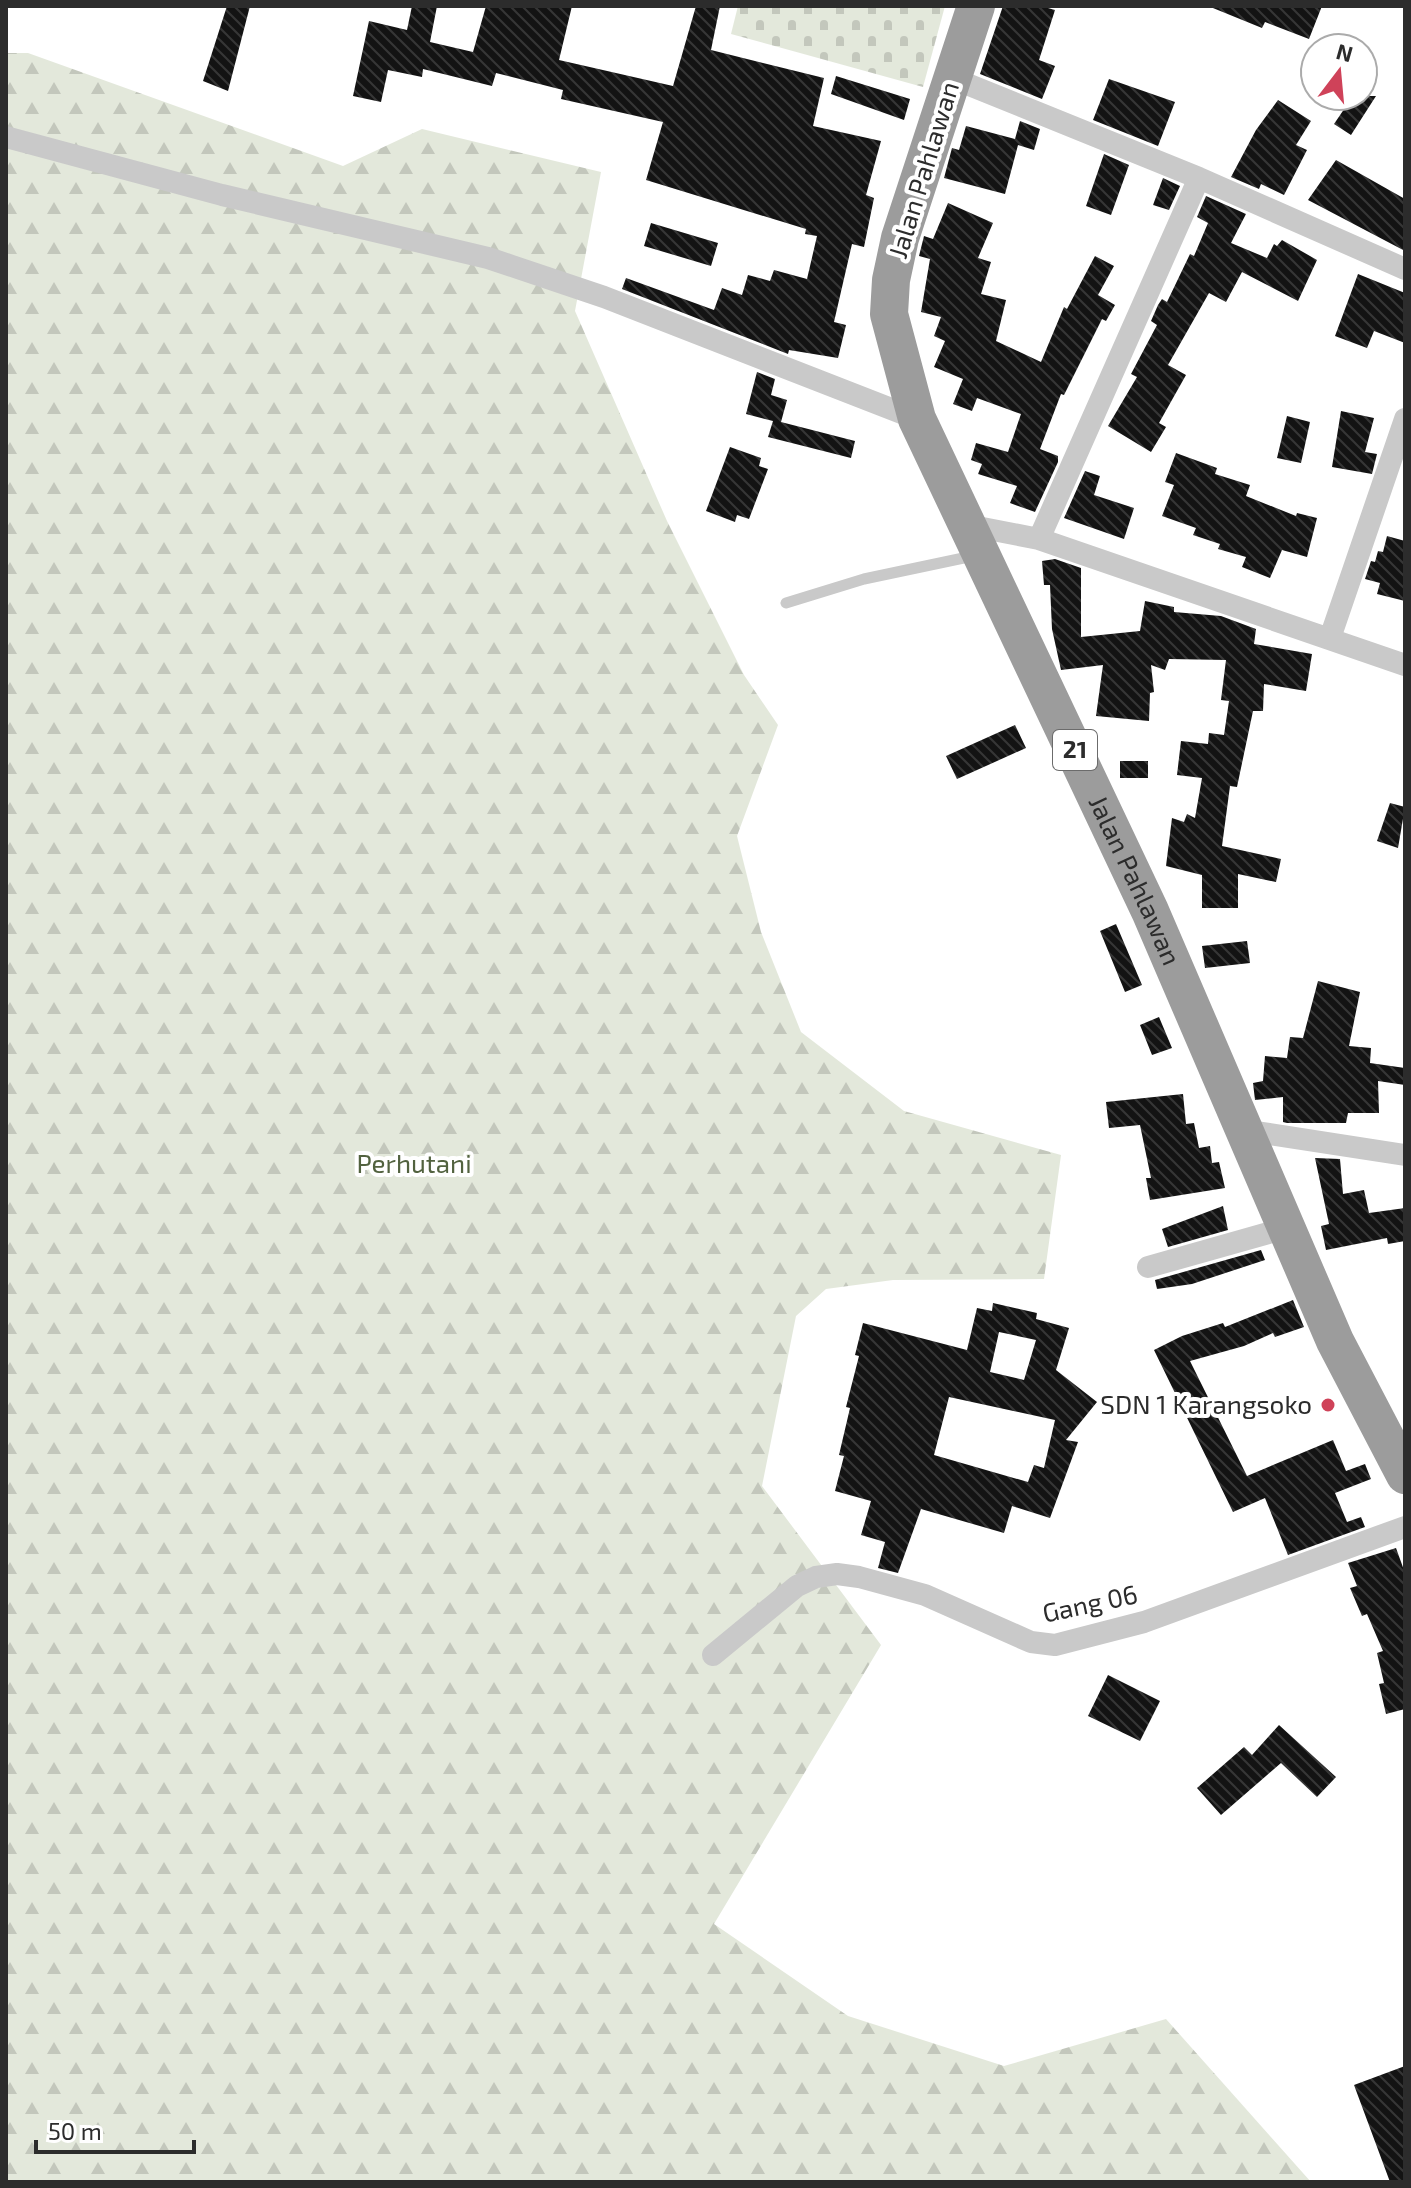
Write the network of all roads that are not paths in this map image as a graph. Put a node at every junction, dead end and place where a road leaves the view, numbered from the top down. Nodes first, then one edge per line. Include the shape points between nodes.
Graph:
1 (976, 6) edge
2 (952, 78) junction
3 (6, 137) edge
4 (1199, 178) junction
5 (1405, 269) edge
6 (917, 419) junction
7 (1405, 419) edge
8 (1039, 539) junction
9 (974, 540) junction
10 (786, 603) dead end
11 (1330, 638) junction
12 (1405, 665) edge
13 (1243, 1130) junction
14 (1405, 1155) edge
15 (1286, 1228) junction
16 (1148, 1267) dead end
17 (1393, 1428) edge
18 (1405, 1475) edge
19 (1405, 1527) edge
20 (713, 1655) dead end

1 - 2 highway, Jalan Pahlawan / 21
2 - 4 street
2 - 6 highway, Jalan Pahlawan / 21 via 891,280 889,314
3 - 6 street via 488,258 604,297
4 - 5 street
4 - 8 street
6 - 9 highway, Jalan Pahlawan / 21
7 - 11 street
8 - 9 street
8 - 11 street
9 - 10 lane
9 - 13 highway, Jalan Pahlawan / 21 via 1150,911
11 - 12 street
13 - 14 street
13 - 15 highway, Jalan Pahlawan / 21
15 - 16 street
15 - 17 highway, Jalan Pahlawan / 21 via 1335,1341
17 - 18 highway, Jalan Pahlawan / 21
19 - 20 street, Gang 06 via 1144,1622 1055,1645 1031,1642 925,1595 859,1577 816,1577 785,1595

